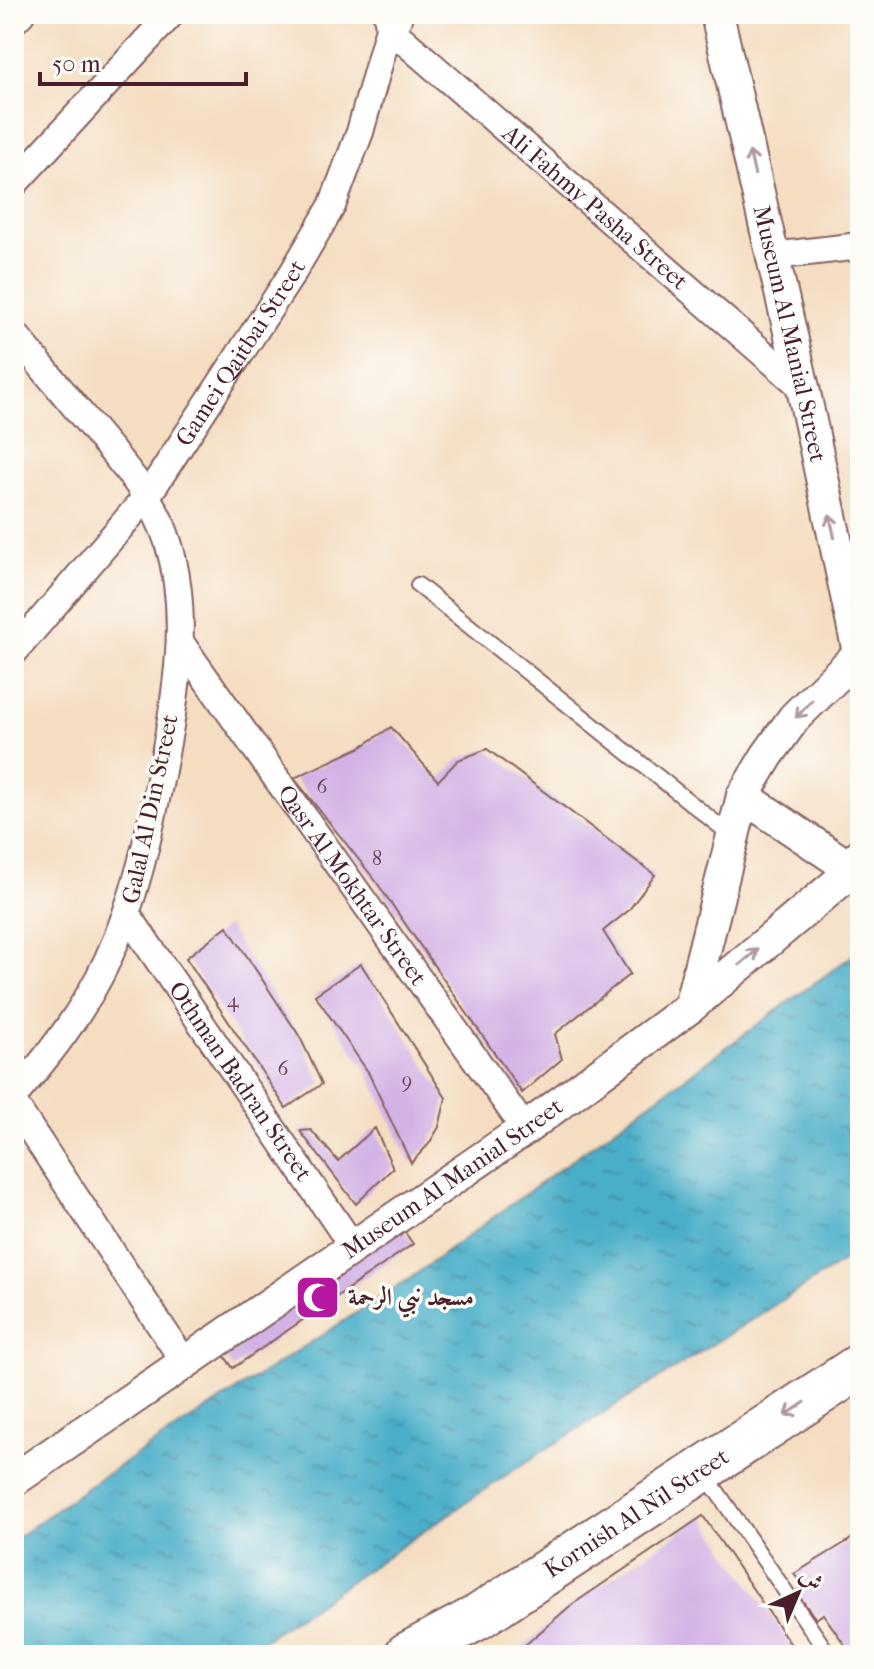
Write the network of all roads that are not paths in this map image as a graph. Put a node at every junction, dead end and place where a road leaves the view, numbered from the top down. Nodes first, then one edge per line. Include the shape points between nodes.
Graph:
1 (21, 14) edge
2 (171, 14) edge
3 (717, 14) edge
4 (393, 19) edge
5 (14, 21) edge
6 (14, 184) edge
7 (860, 246) edge
8 (773, 256) junction
9 (14, 333) edge
10 (803, 388) junction
11 (148, 495) junction
12 (418, 585) dead end
13 (853, 592) edge
14 (180, 642) junction
15 (14, 652) edge
16 (860, 655) edge
17 (743, 796) junction
18 (732, 836) junction
19 (856, 863) edge
20 (127, 914) junction
21 (690, 1007) junction
22 (14, 1096) edge
23 (14, 1104) edge
24 (525, 1129) junction
25 (353, 1247) junction
26 (185, 1363) junction
27 (860, 1366) edge
28 (703, 1471) junction
29 (15, 1478) edge
30 (476, 1636) edge
31 (407, 1655) edge
32 (829, 1655) edge

1 - 5 street
2 - 6 street
8 -> 3 street, Museum Al Manial Street
4 - 10 street, Ali Fahmy Pasha Street
4 - 11 street, Gamei Qaitbai Street via 332,206
7 - 8 street
8 - 10 street, Museum Al Manial Street
9 - 11 street, Galal Al Din Street
13 -> 10 street, Museum Al Manial Street
11 - 14 street, Galal Al Din Street via 168,541
11 - 15 street, Gamei Qaitbai Street
12 - 18 lane
13 - 16 street, Museum Al Manial Street
14 - 20 street, Galal Al Din Street via 154,808
14 - 24 street, Qasr Al Mokhtar Street
16 -> 17 street, Museum Al Manial Street via 794,718
17 - 18 street, Museum Al Manial Street
17 - 19 street
18 - 21 street, Museum Al Manial Street
21 -> 19 street, Museum Al Manial Street
20 - 22 street, Galal Al Din Street via 79,1013
20 - 25 street, Othman Badran Street
21 - 24 street, Museum Al Manial Street
23 - 26 street
24 - 25 street, Museum Al Manial Street
25 - 26 street, Museum Al Manial Street
26 - 29 street, Museum Al Manial Street
27 -> 28 highway, Kornish Al Nil Street
28 - 30 highway, Kornish Al Nil Street
28 - 32 lane
30 - 31 highway, Kornish Al Nil Street

